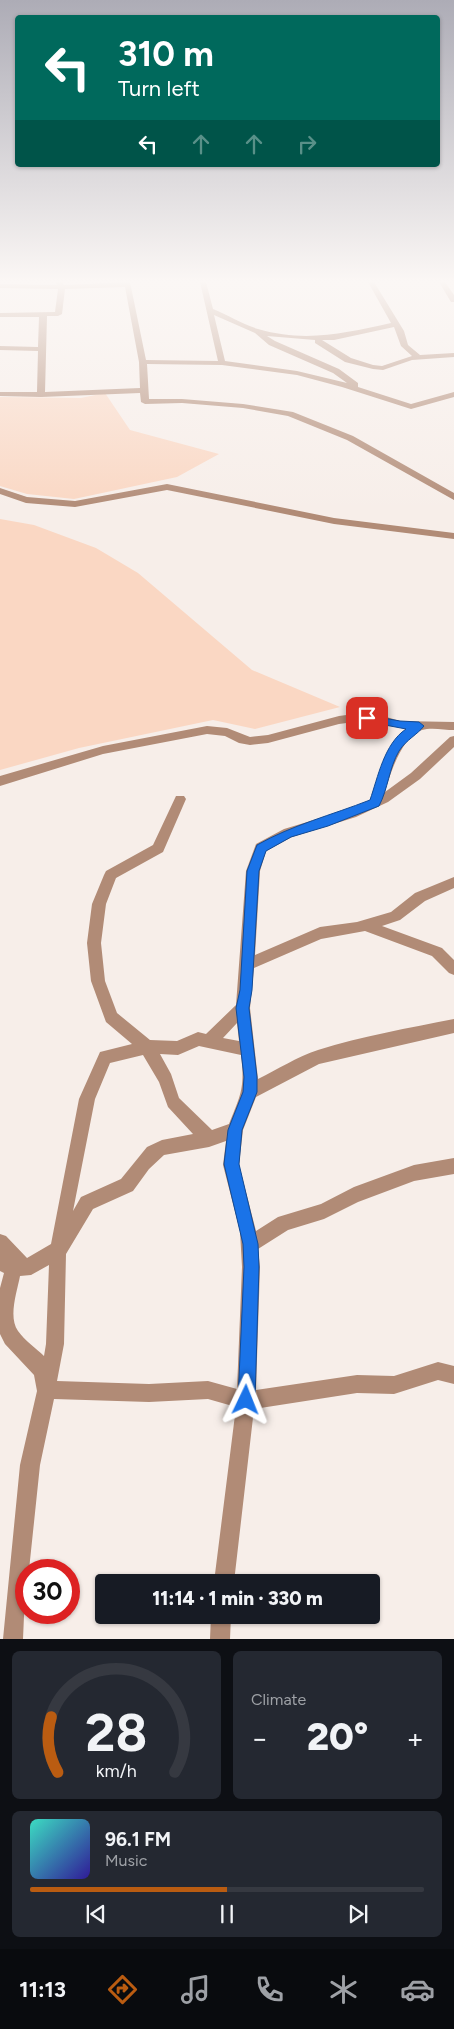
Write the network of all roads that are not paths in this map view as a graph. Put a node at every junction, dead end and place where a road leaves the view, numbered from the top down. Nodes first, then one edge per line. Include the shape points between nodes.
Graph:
1 (41, 358) edge
2 (142, 358) edge
3 (221, 358) edge
4 (309, 358) edge
5 (346, 358) edge
6 (410, 358) edge
7 (143, 362) junction
8 (222, 363) junction
9 (144, 390) junction
10 (360, 390) junction
11 (0, 394) edge
12 (454, 394) edge
13 (41, 395) junction
14 (0, 491) edge
15 (454, 498) edge
16 (454, 536) edge
17 (419, 726) junction
18 (454, 726) edge
19 (454, 740) edge
20 (0, 781) edge
21 (180, 799) dead end
22 (375, 803) junction
23 (454, 882) edge
24 (365, 926) junction
25 (247, 965) junction
26 (454, 969) edge
27 (243, 1008) junction
28 (454, 1026) edge
29 (209, 1041) junction
30 (147, 1047) junction
31 (248, 1050) junction
32 (250, 1092) junction
33 (235, 1130) junction
34 (209, 1139) junction
35 (454, 1166) edge
36 (0, 1242) edge
37 (250, 1244) junction
38 (58, 1250) junction
39 (12, 1266) edge
40 (454, 1375) edge
41 (46, 1390) junction
42 (246, 1400) junction
43 (225, 1574) edge
44 (221, 1624) edge
45 (13, 1639) edge
46 (220, 1639) edge

1 - 13 street
2 - 7 street
3 - 8 street
4 - 10 street via 336,370
5 - 6 street via 365,366 383,368
7 - 8 street
7 - 9 street
8 - 10 street via 297,373
9 - 13 street
9 - 15 street via 145,402 243,406 290,414 350,438
10 - 12 street via 411,407
11 - 13 street
14 - 16 street via 26,500 75,504 167,487 334,521
17 - 18 street
17 - 20 street via 354,718 250,741 227,732 198,731 103,750
17 - 22 street via 406,734 388,762
19 - 22 street via 394,792
21 - 30 street via 158,848 111,875 99,904 95,933 98,981 111,1017
22 - 25 street via 287,834 261,848 253,871
23 - 24 street via 420,897 395,916
24 - 25 street via 320,933
24 - 26 street via 437,952
25 - 27 street
27 - 29 street
27 - 31 street
28 - 32 street via 318,1057
29 - 30 street via 198,1038 178,1048
29 - 31 street
30 - 34 street via 166,1079 173,1102
30 - 38 street via 105,1057 87,1099
31 - 32 street
32 - 33 street
33 - 34 street
33 - 37 street via 231,1164
34 - 38 street via 162,1148 153,1153 127,1185 87,1203
35 - 37 street via 414,1173 354,1195 324,1211 284,1223
36 - 39 street
37 - 42 street via 252,1267
38 - 39 street via 31,1266
38 - 41 street via 55,1344
39 - 41 street via 5,1315 7,1329 39,1364
40 - 42 street via 438,1371 394,1385 358,1384
41 - 42 street via 149,1393 208,1390
41 - 45 street via 30,1463
42 - 43 street
44 - 46 street

